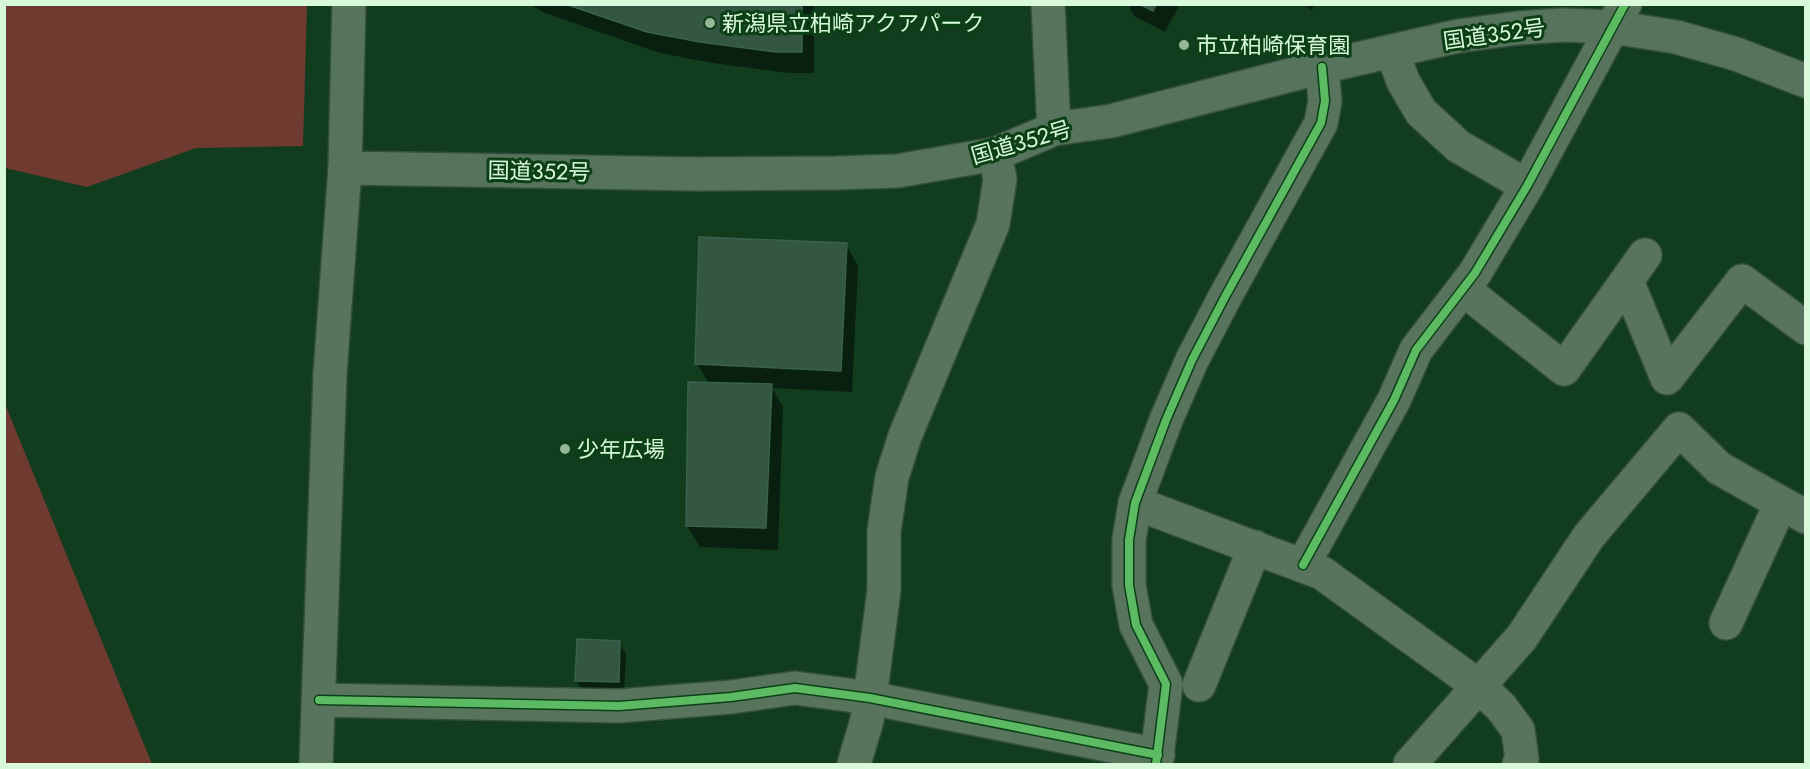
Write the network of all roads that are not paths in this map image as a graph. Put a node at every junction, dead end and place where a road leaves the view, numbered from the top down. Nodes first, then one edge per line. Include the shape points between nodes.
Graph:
1 (349, 4) edge
2 (1048, 4) edge
3 (1619, 16) edge
4 (1392, 51) junction
5 (1322, 67) junction
6 (1806, 81) edge
7 (1054, 129) junction
8 (996, 153) junction
9 (345, 168) junction
10 (1527, 186) junction
11 (1463, 290) junction
12 (1806, 328) edge
13 (1135, 503) junction
14 (1793, 510) edge
15 (1255, 547) junction
16 (1303, 565) junction
17 (1726, 623) dead end
18 (1199, 685) dead end
19 (1480, 687) junction
20 (870, 698) junction
21 (319, 700) junction
22 (1157, 760) edge
23 (316, 765) edge
24 (854, 765) edge
25 (1410, 765) edge
26 (1520, 765) edge

1 - 9 highway
2 - 7 street
3 - 4 highway, 国道352号 via 1458,36
3 - 6 highway, 国道352号
3 - 10 street
4 - 5 highway, 国道352号
4 - 10 street via 1421,112 1458,146
5 - 7 highway, 国道352号 via 1111,121
5 - 13 street via 1325,101 1321,123 1192,360
7 - 8 highway, 国道352号
8 - 9 highway, 国道352号 via 897,171 835,173
8 - 20 street via 1000,179 993,224 905,436 892,477 884,531 884,590
9 - 21 street via 330,374
10 - 11 street
11 - 12 street via 1564,369 1636,268 1667,378 1742,281
11 - 16 street via 1416,350 1394,400
13 - 15 street
13 - 22 street via 1129,540 1134,615 1140,635 1167,684
14 - 17 street
14 - 19 street via 1719,468 1679,429 1589,537 1522,637
15 - 16 street
15 - 18 street
16 - 19 street via 1322,573
19 - 25 street
19 - 26 street via 1518,730
20 - 21 street via 795,688 619,705
20 - 22 street
20 - 24 street
21 - 23 street

